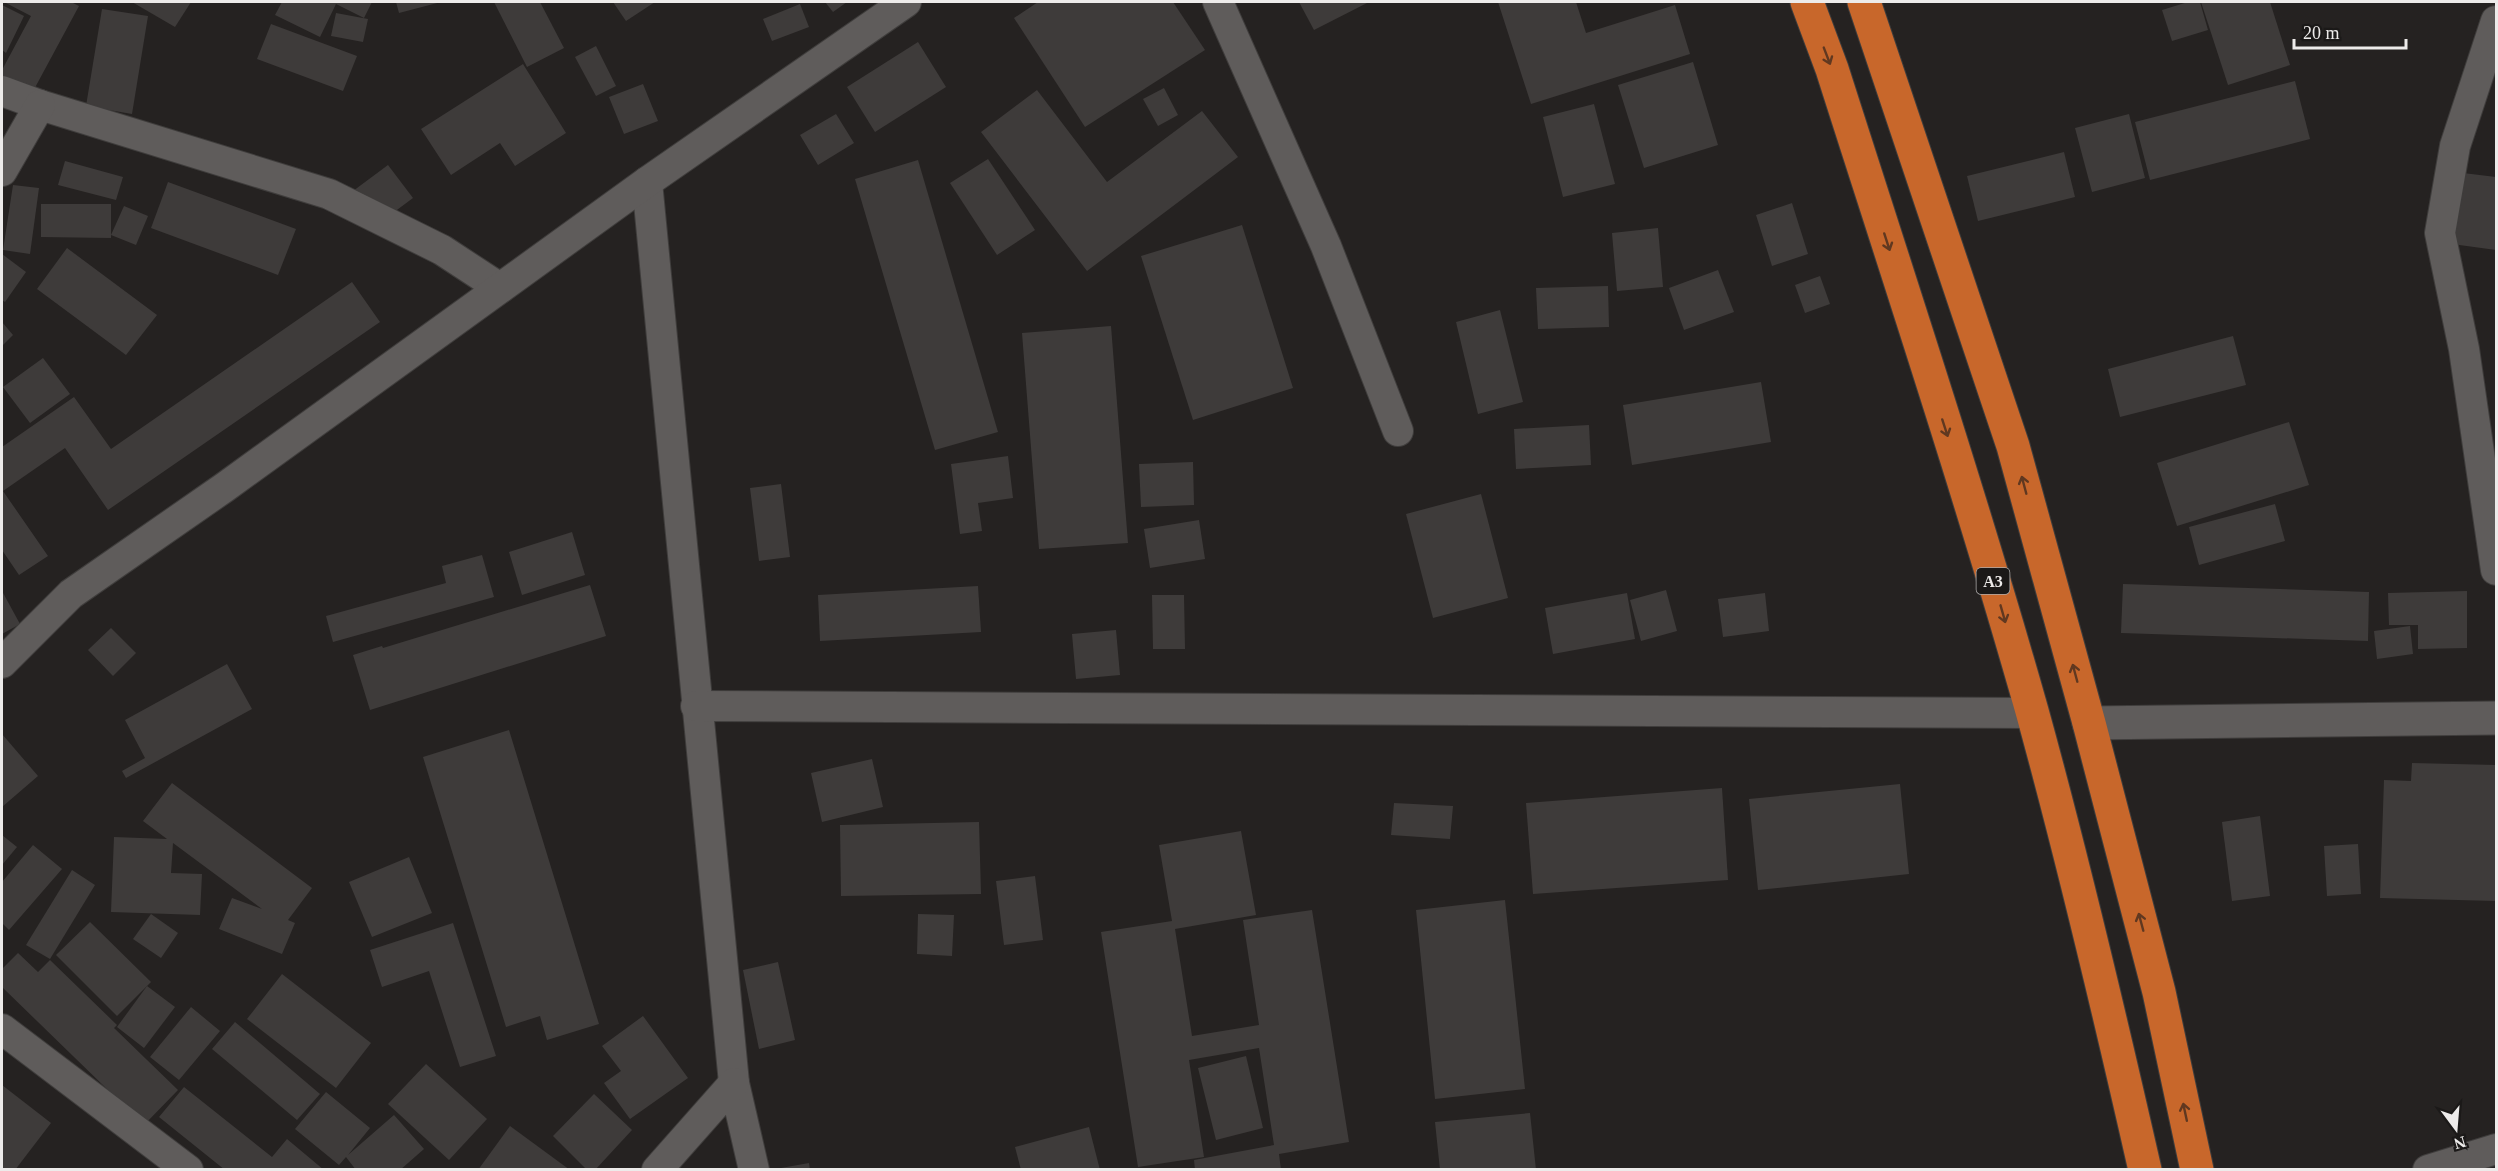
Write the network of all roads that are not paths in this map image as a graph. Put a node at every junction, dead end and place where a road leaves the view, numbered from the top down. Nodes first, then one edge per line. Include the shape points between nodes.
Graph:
1 (906, 2) edge
2 (1218, 2) edge
3 (1807, 2) edge
4 (1864, 2) edge
5 (2496, 21) edge
6 (2, 91) edge
7 (40, 105) junction
8 (2, 171) edge
9 (647, 182) junction
10 (500, 288) junction
11 (1398, 431) dead end
12 (2496, 570) edge
13 (2, 663) edge
14 (696, 706) junction
15 (2032, 713) junction
16 (2496, 718) edge
17 (2089, 723) junction
18 (2, 1029) edge
19 (734, 1083) junction
20 (2496, 1149) edge
21 (188, 1170) edge
22 (657, 1170) edge
23 (754, 1170) edge
24 (2145, 1170) edge
25 (2197, 1170) edge
26 (2428, 1170) edge

1 - 9 street
2 - 11 street via 1326,246
3 -> 15 highway, A3 via 1832,69 1985,552
17 -> 4 highway via 2013,446
5 - 12 street via 2455,146 2440,233 2464,348
6 - 7 street
7 - 8 street
7 - 10 street via 329,194 442,250
9 - 10 street
9 - 14 street
10 - 13 street via 71,594
14 - 15 street
14 - 19 street
15 - 24 highway, A3
16 - 17 street
25 -> 17 highway via 2159,992
18 - 21 street
19 - 22 street
19 - 23 street
20 - 26 street

